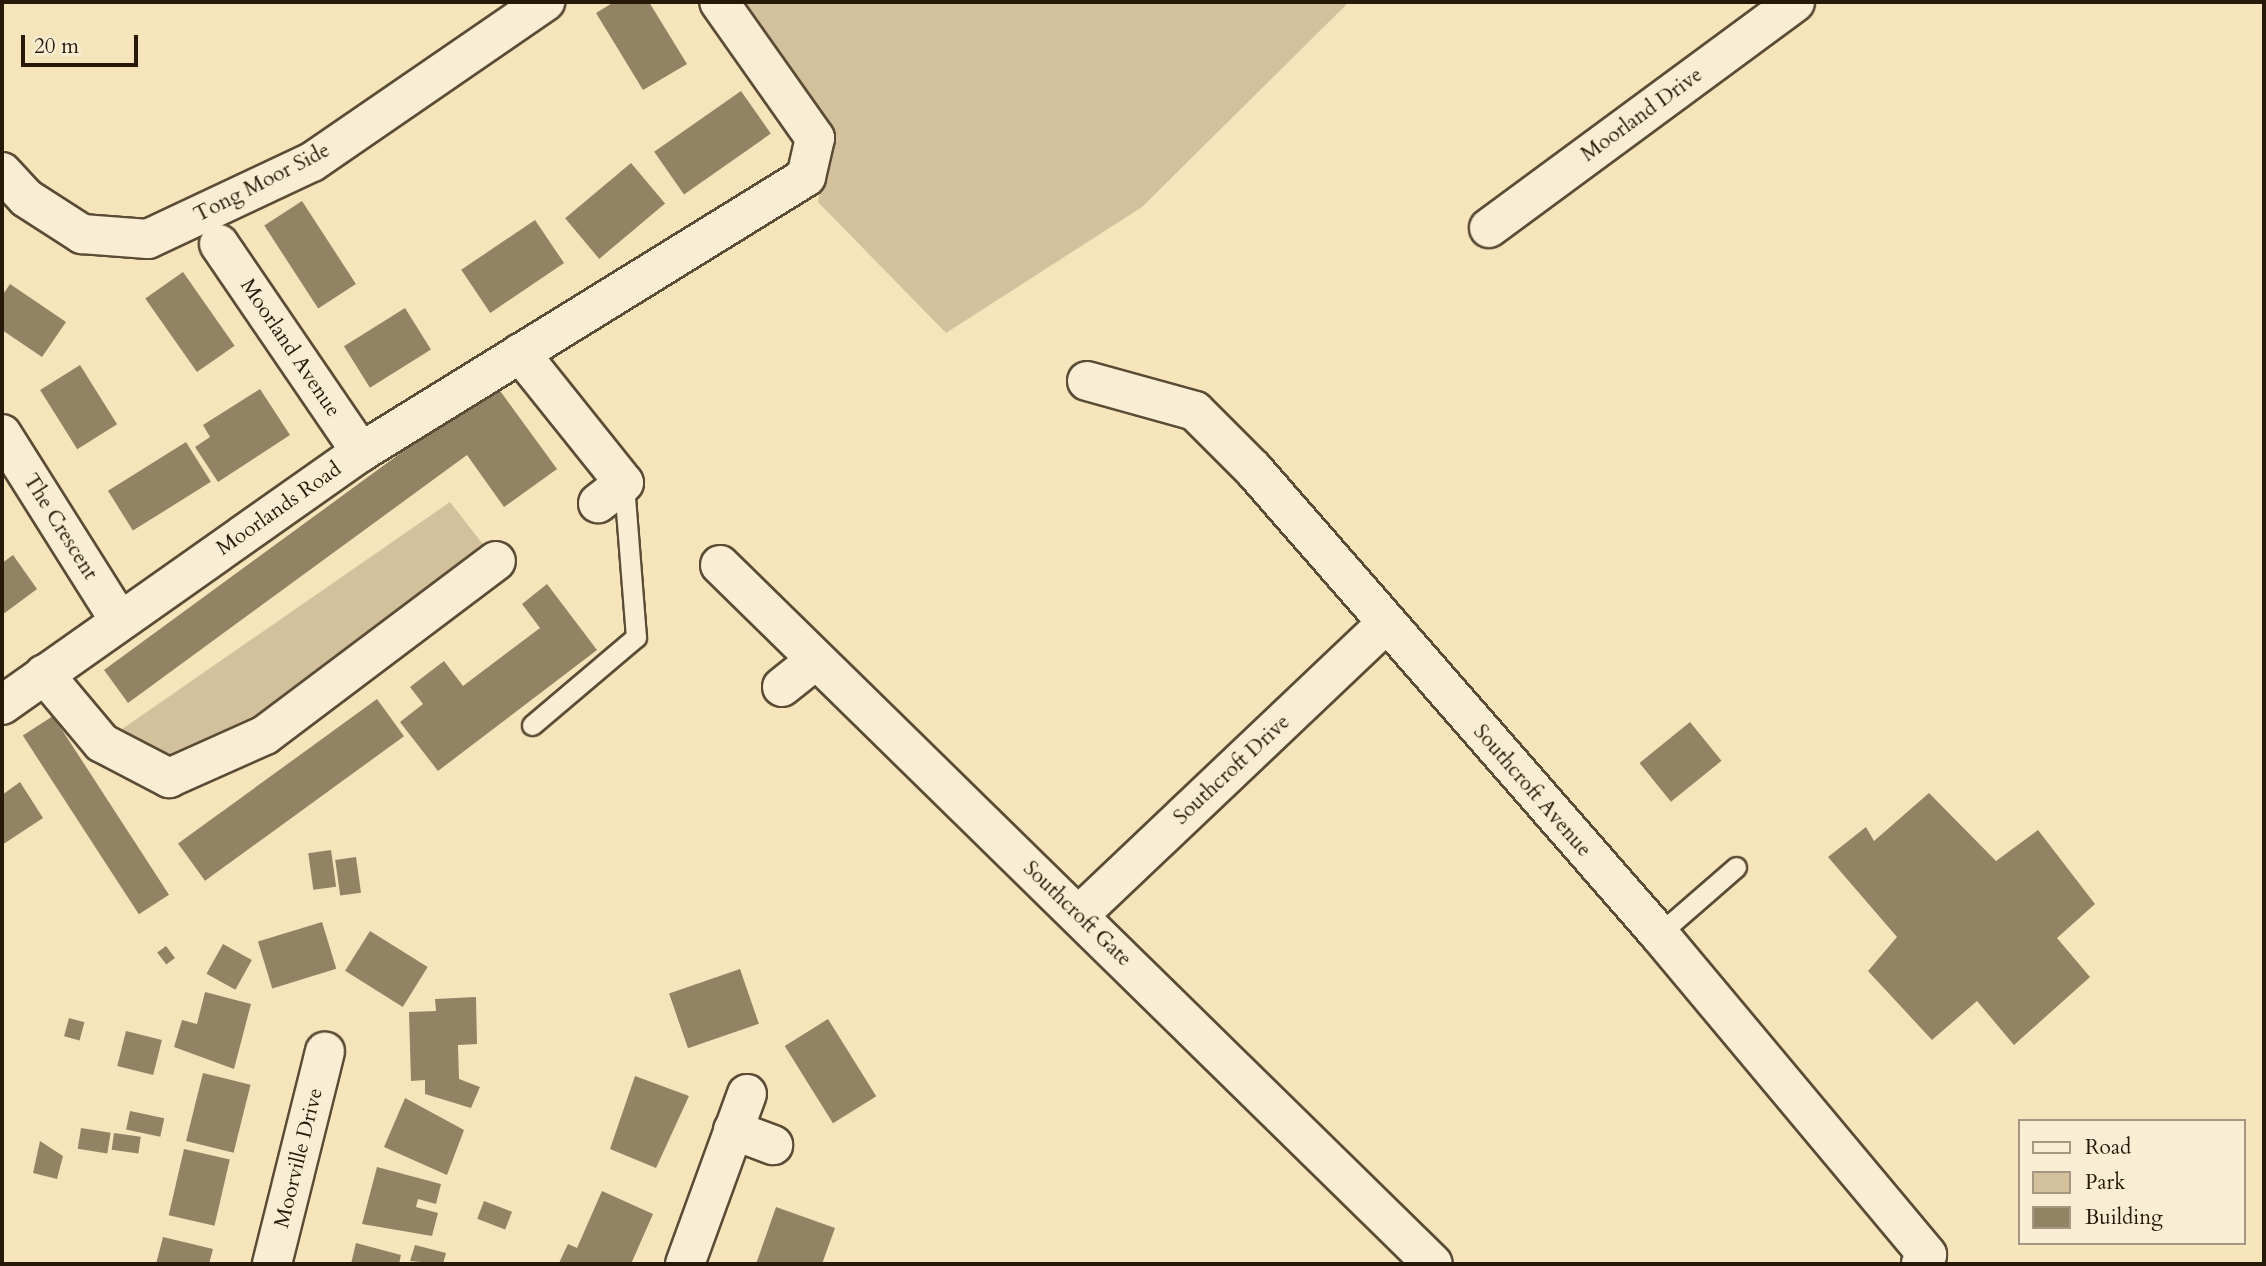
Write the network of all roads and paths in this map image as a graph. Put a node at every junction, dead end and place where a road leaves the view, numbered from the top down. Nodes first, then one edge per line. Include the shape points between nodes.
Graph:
1 (545, 2) edge
2 (719, 2) edge
3 (1795, 2) edge
4 (2, 172) edge
5 (1489, 228) dead end
6 (219, 244) dead end
7 (520, 354) junction
8 (1083, 383) dead end
9 (2, 435) edge
10 (361, 452) junction
11 (611, 493) joint
12 (496, 561) dead end
13 (720, 565) dead end
14 (119, 620) junction
15 (1385, 625) junction
16 (816, 660) junction
17 (44, 674) junction
18 (782, 687) dead end
19 (2, 705) edge
20 (532, 725) dead end
21 (1736, 867) dead end
22 (1079, 915) junction
23 (1659, 934) junction
24 (325, 1051) dead end
25 (747, 1094) dead end
26 (733, 1130) junction
27 (772, 1145) dead end
28 (272, 1264) edge
29 (685, 1264) edge
30 (1433, 1264) edge
31 (1921, 1264) edge

1 - 4 street, Tong Moor Side via 312,162 148,239 82,234 26,198
2 - 7 street, Moorlands Road via 815,138 806,177
3 - 5 street, Moorland Drive
6 - 10 street, Moorland Avenue
7 - 10 street, Moorlands Road
7 - 11 street
8 - 15 street, Southcroft Avenue via 1195,411
9 - 14 street, The Crescent
10 - 14 street, Moorlands Road
11 - 20 lane via 636,637
12 - 17 street via 265,735 169,778 102,743
13 - 16 street, Southcroft Gate
14 - 17 street, Moorlands Road
15 - 22 street, Southcroft Drive
15 - 23 street, Southcroft Avenue
16 - 18 street
16 - 22 street, Southcroft Gate
17 - 19 street, Moorlands Road
21 - 23 lane
22 - 30 street, Southcroft Gate
23 - 31 street, Southcroft Avenue via 1927,1255
24 - 28 street, Moorville Drive
25 - 26 street
26 - 27 street
26 - 29 street

